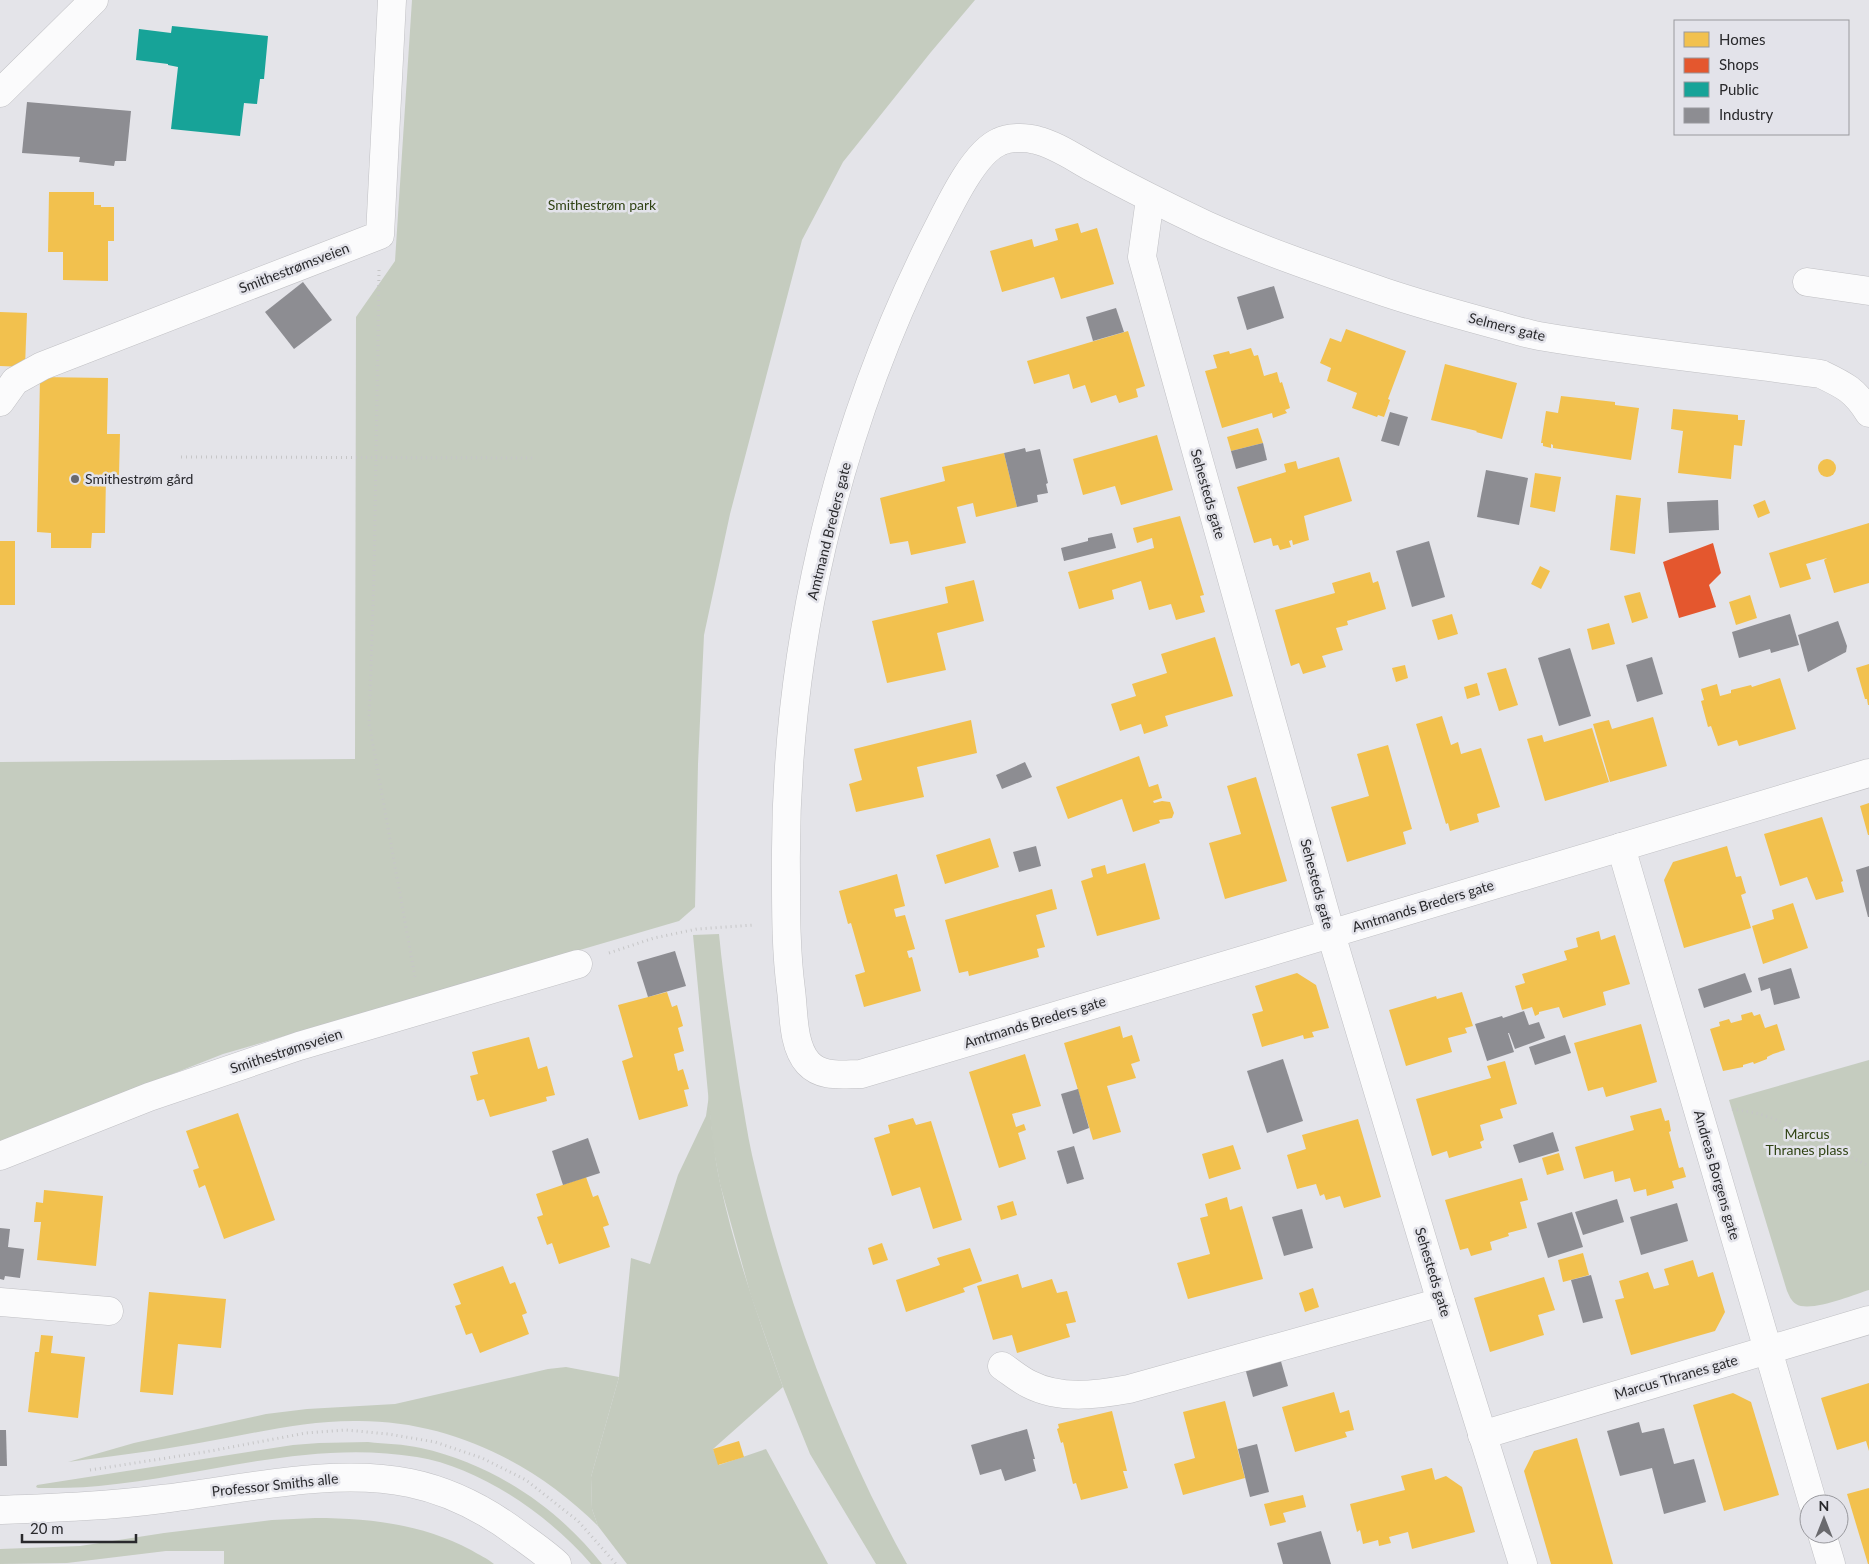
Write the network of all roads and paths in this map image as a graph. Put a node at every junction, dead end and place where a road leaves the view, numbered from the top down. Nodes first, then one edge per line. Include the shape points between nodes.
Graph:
1 (94, 0) edge
2 (392, 0) edge
3 (0, 93) edge
4 (1150, 199) junction
5 (380, 235) junction
6 (1808, 282) dead end
7 (1869, 291) edge
8 (0, 402) edge
9 (1869, 412) edge
10 (181, 457) dead end
11 (376, 458) junction
12 (535, 458) dead end
13 (1869, 773) edge
14 (1621, 847) junction
15 (742, 926) dead end
16 (1331, 934) junction
17 (578, 964) joint
18 (420, 1010) junction
19 (861, 1074) joint
20 (1726, 1111) dead end
21 (0, 1156) edge
22 (1869, 1166) edge
23 (0, 1302) edge
24 (1441, 1302) junction
25 (109, 1311) dead end
26 (1869, 1320) edge
27 (1768, 1350) junction
28 (1002, 1366) dead end
29 (1482, 1435) junction
30 (526, 1480) dead end
31 (1810, 1494) edge
32 (0, 1510) edge
33 (1825, 1544) edge
34 (557, 1564) edge
35 (616, 1564) edge
36 (1523, 1564) edge
37 (1830, 1564) edge

1 - 3 street
2 - 5 street
4 - 9 street, Selmers gate via 1302,264 1435,309 1534,335 1821,374 1845,386 1860,398
4 - 16 street, Sehesteds gate via 1142,257
4 - 19 street, Amtmand Breders gate via 1058,148 1034,139 1000,140 983,153 957,192 917,270 858,420 814,584 795,710 785,823 788,968 797,1039 803,1057 822,1073
5 - 8 street, Smithestrømsveien via 42,366 15,380
5 - 11 path
6 - 7 street
10 - 11 path
11 - 12 path
11 - 18 path via 369,723
13 - 14 street, Amtmands Breders gate
14 - 16 street, Amtmands Breders gate
14 - 27 street, Andreas Borgens gate
15 - 17 path via 697,929 654,938
16 - 19 street, Amtmands Breders gate
16 - 24 street, Sehesteds gate
17 - 18 street, Smithestrømsveien
18 - 21 street, Smithestrømsveien via 298,1046 149,1097
20 - 22 path via 1742,1109 1772,1118
23 - 25 street
24 - 28 street via 1130,1389 1097,1395 1063,1395 1029,1384
24 - 29 street, Sehesteds gate
26 - 27 street, Marcus Thranes gate
27 - 29 street, Marcus Thranes gate
27 - 31 street, Andreas Borgens gate
29 - 36 street, Sehesteds gate
30 - 35 path via 578,1521
32 - 34 street, Professor Smiths alle via 161,1499 317,1479 394,1480 453,1495 498,1519
33 - 37 street

